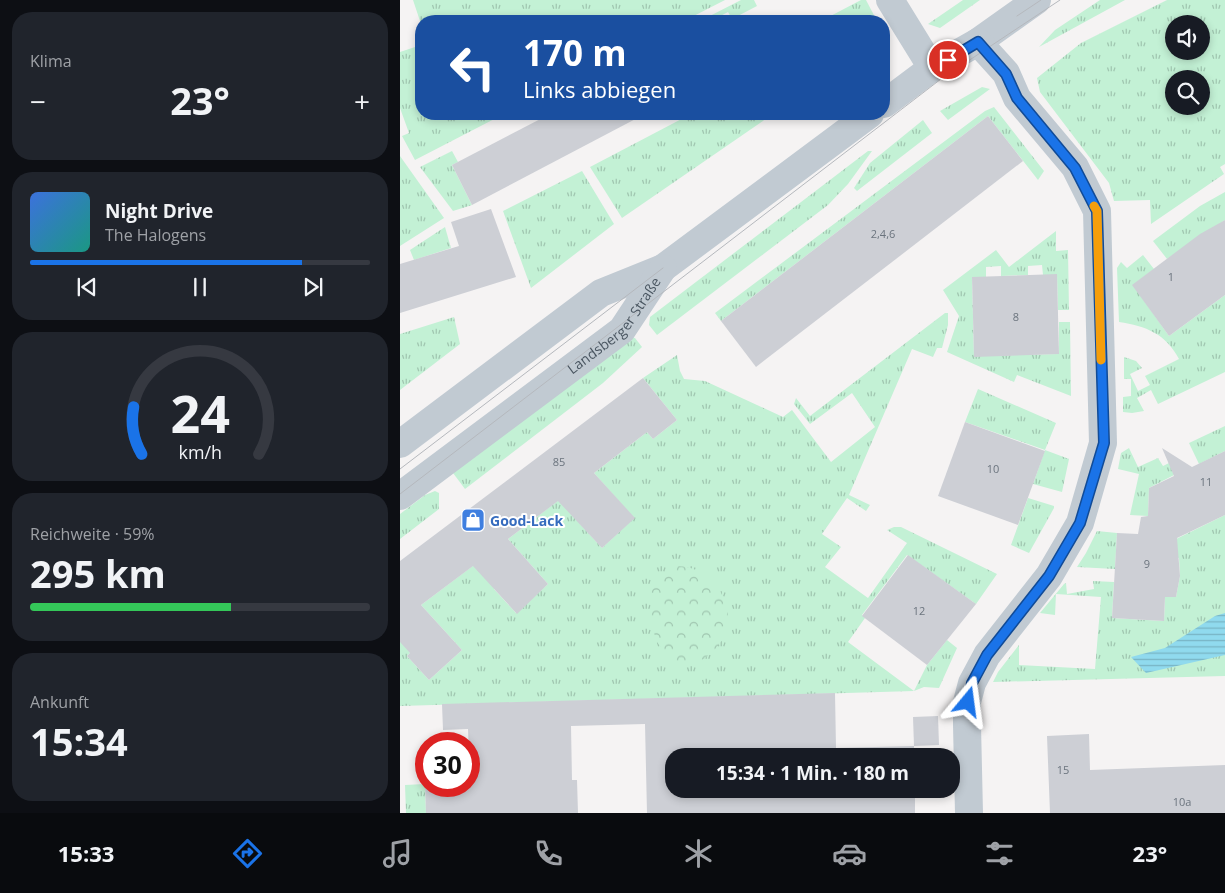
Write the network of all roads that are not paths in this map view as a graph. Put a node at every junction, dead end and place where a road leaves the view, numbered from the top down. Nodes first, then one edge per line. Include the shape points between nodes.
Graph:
1 (890, 0) edge
2 (1054, 0) edge
3 (1027, 8) edge
4 (978, 42) junction
5 (932, 68) junction
6 (890, 100) edge
7 (862, 120) edge
8 (663, 268) junction
9 (400, 444) edge
10 (400, 496) edge
11 (969, 813) edge

1 - 5 street
2 - 3 street
3 - 4 street
4 - 5 street
4 - 11 street via 1006,74 1017,98 1075,168 1097,211 1104,443 1080,523 1049,576 987,655 972,683 967,725
5 - 6 street
7 - 8 street
8 - 9 street, Landsberger Straße via 602,293
8 - 10 street, Landsberger Straße via 622,330

